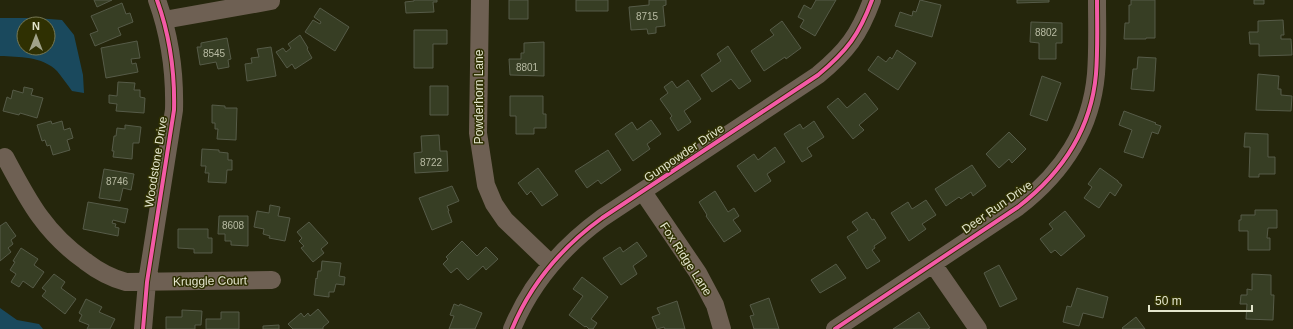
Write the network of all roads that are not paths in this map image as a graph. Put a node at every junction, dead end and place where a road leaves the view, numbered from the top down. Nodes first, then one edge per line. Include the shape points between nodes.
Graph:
1 (158, 0) edge
2 (480, 0) edge
3 (872, 0) edge
4 (1097, 0) edge
5 (271, 1) dead end
6 (164, 20) junction
7 (4, 157) dead end
8 (642, 192) junction
9 (552, 264) junction
10 (933, 264) junction
11 (272, 280) dead end
12 (147, 282) junction
13 (144, 329) edge
14 (512, 329) edge
15 (722, 329) edge
16 (835, 329) edge
17 (978, 329) edge

1 - 6 street, Woodstone Drive
2 - 9 street, Powderhorn Lane via 478,132 486,185 494,204 505,220
3 - 8 street, Gunpowder Drive via 854,39 828,67
4 - 10 street, Deer Run Drive via 1093,93 1085,124 1070,153 1052,178 1028,199
5 - 6 street
6 - 12 street, Woodstone Drive via 174,71 174,110
7 - 12 street, Kruggle Court via 34,211 65,246 106,275 126,282
8 - 9 street, Gunpowder Drive via 585,230
8 - 15 street, Fox Ridge Lane via 698,273 715,304
9 - 14 street, Gunpowder Drive via 531,291
10 - 16 street, Deer Run Drive
10 - 17 street
11 - 12 street, Kruggle Court
12 - 13 street, Woodstone Drive

